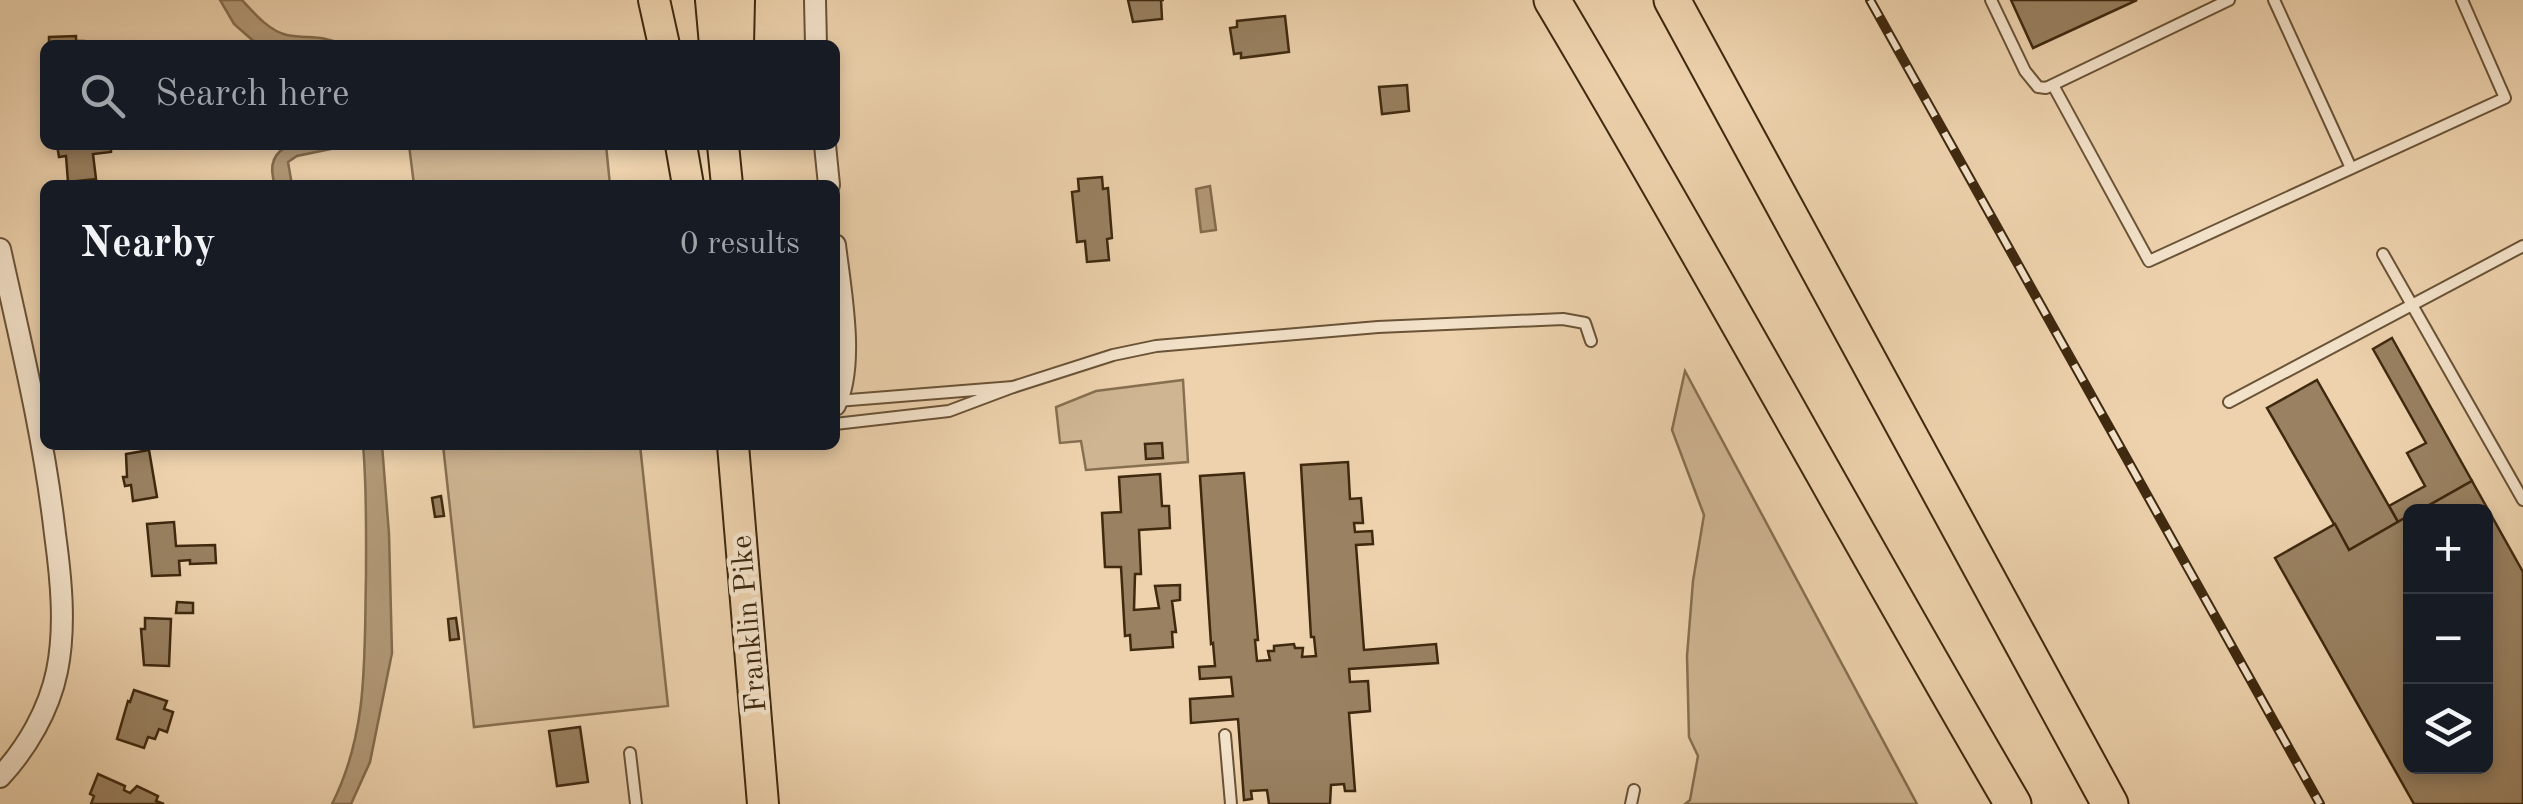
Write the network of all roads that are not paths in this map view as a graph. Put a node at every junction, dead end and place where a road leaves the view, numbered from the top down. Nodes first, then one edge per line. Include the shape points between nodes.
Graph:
1 (654, 0) edge
2 (676, 0) edge
3 (711, 0) edge
4 (739, 0) edge
5 (815, 0) edge
6 (1552, 0) edge
7 (1672, 0) edge
8 (1992, 0) edge
9 (2229, 0) edge
10 (2274, 0) edge
11 (2462, 0) edge
12 (663, 40) edge
13 (680, 40) edge
14 (715, 40) edge
15 (738, 40) edge
16 (816, 40) edge
17 (2054, 88) junction
18 (682, 150) edge
19 (688, 150) edge
20 (724, 150) edge
21 (737, 150) edge
22 (826, 150) edge
23 (2351, 168) junction
24 (689, 180) edge
25 (690, 180) edge
26 (726, 180) edge
27 (735, 180) edge
28 (828, 180) edge
29 (2523, 246) edge
30 (0, 249) edge
31 (2384, 254) dead end
32 (840, 295) edge
33 (2412, 304) junction
34 (1591, 341) dead end
35 (840, 382) edge
36 (1013, 387) junction
37 (2229, 402) dead end
38 (840, 403) edge
39 (840, 423) edge
40 (40, 426) edge
41 (45, 450) edge
42 (733, 450) edge
43 (2523, 500) edge
44 (2010, 620) junction
45 (1224, 735) dead end
46 (630, 753) dead end
47 (0, 778) edge
48 (1634, 790) dead end
49 (636, 804) edge
50 (762, 804) edge
51 (1231, 804) edge
52 (1631, 804) edge
53 (2013, 804) edge
54 (2110, 804) edge
55 (2125, 804) edge

1 - 12 main road
2 - 13 main road
3 - 14 main road
4 - 15 main road
5 - 16 street
6 - 53 highway
7 - 44 highway
8 - 17 lane via 2031,80
9 - 17 lane
10 - 23 lane
11 - 23 lane via 2506,98
17 - 23 lane via 2150,261
18 - 24 main road
19 - 25 main road
20 - 26 main road
21 - 27 main road
22 - 28 street
29 - 33 lane
30 - 40 street
31 - 33 lane
32 - 35 street
33 - 37 lane
33 - 43 lane
34 - 36 lane via 1584,324 1563,318 1248,337 1136,349
36 - 38 lane
36 - 39 lane via 949,411
41 - 47 street via 58,561 60,658 29,740
42 - 50 main road, Franklin Pike
44 - 54 highway
44 - 55 highway
45 - 51 lane
46 - 49 lane
48 - 52 lane

